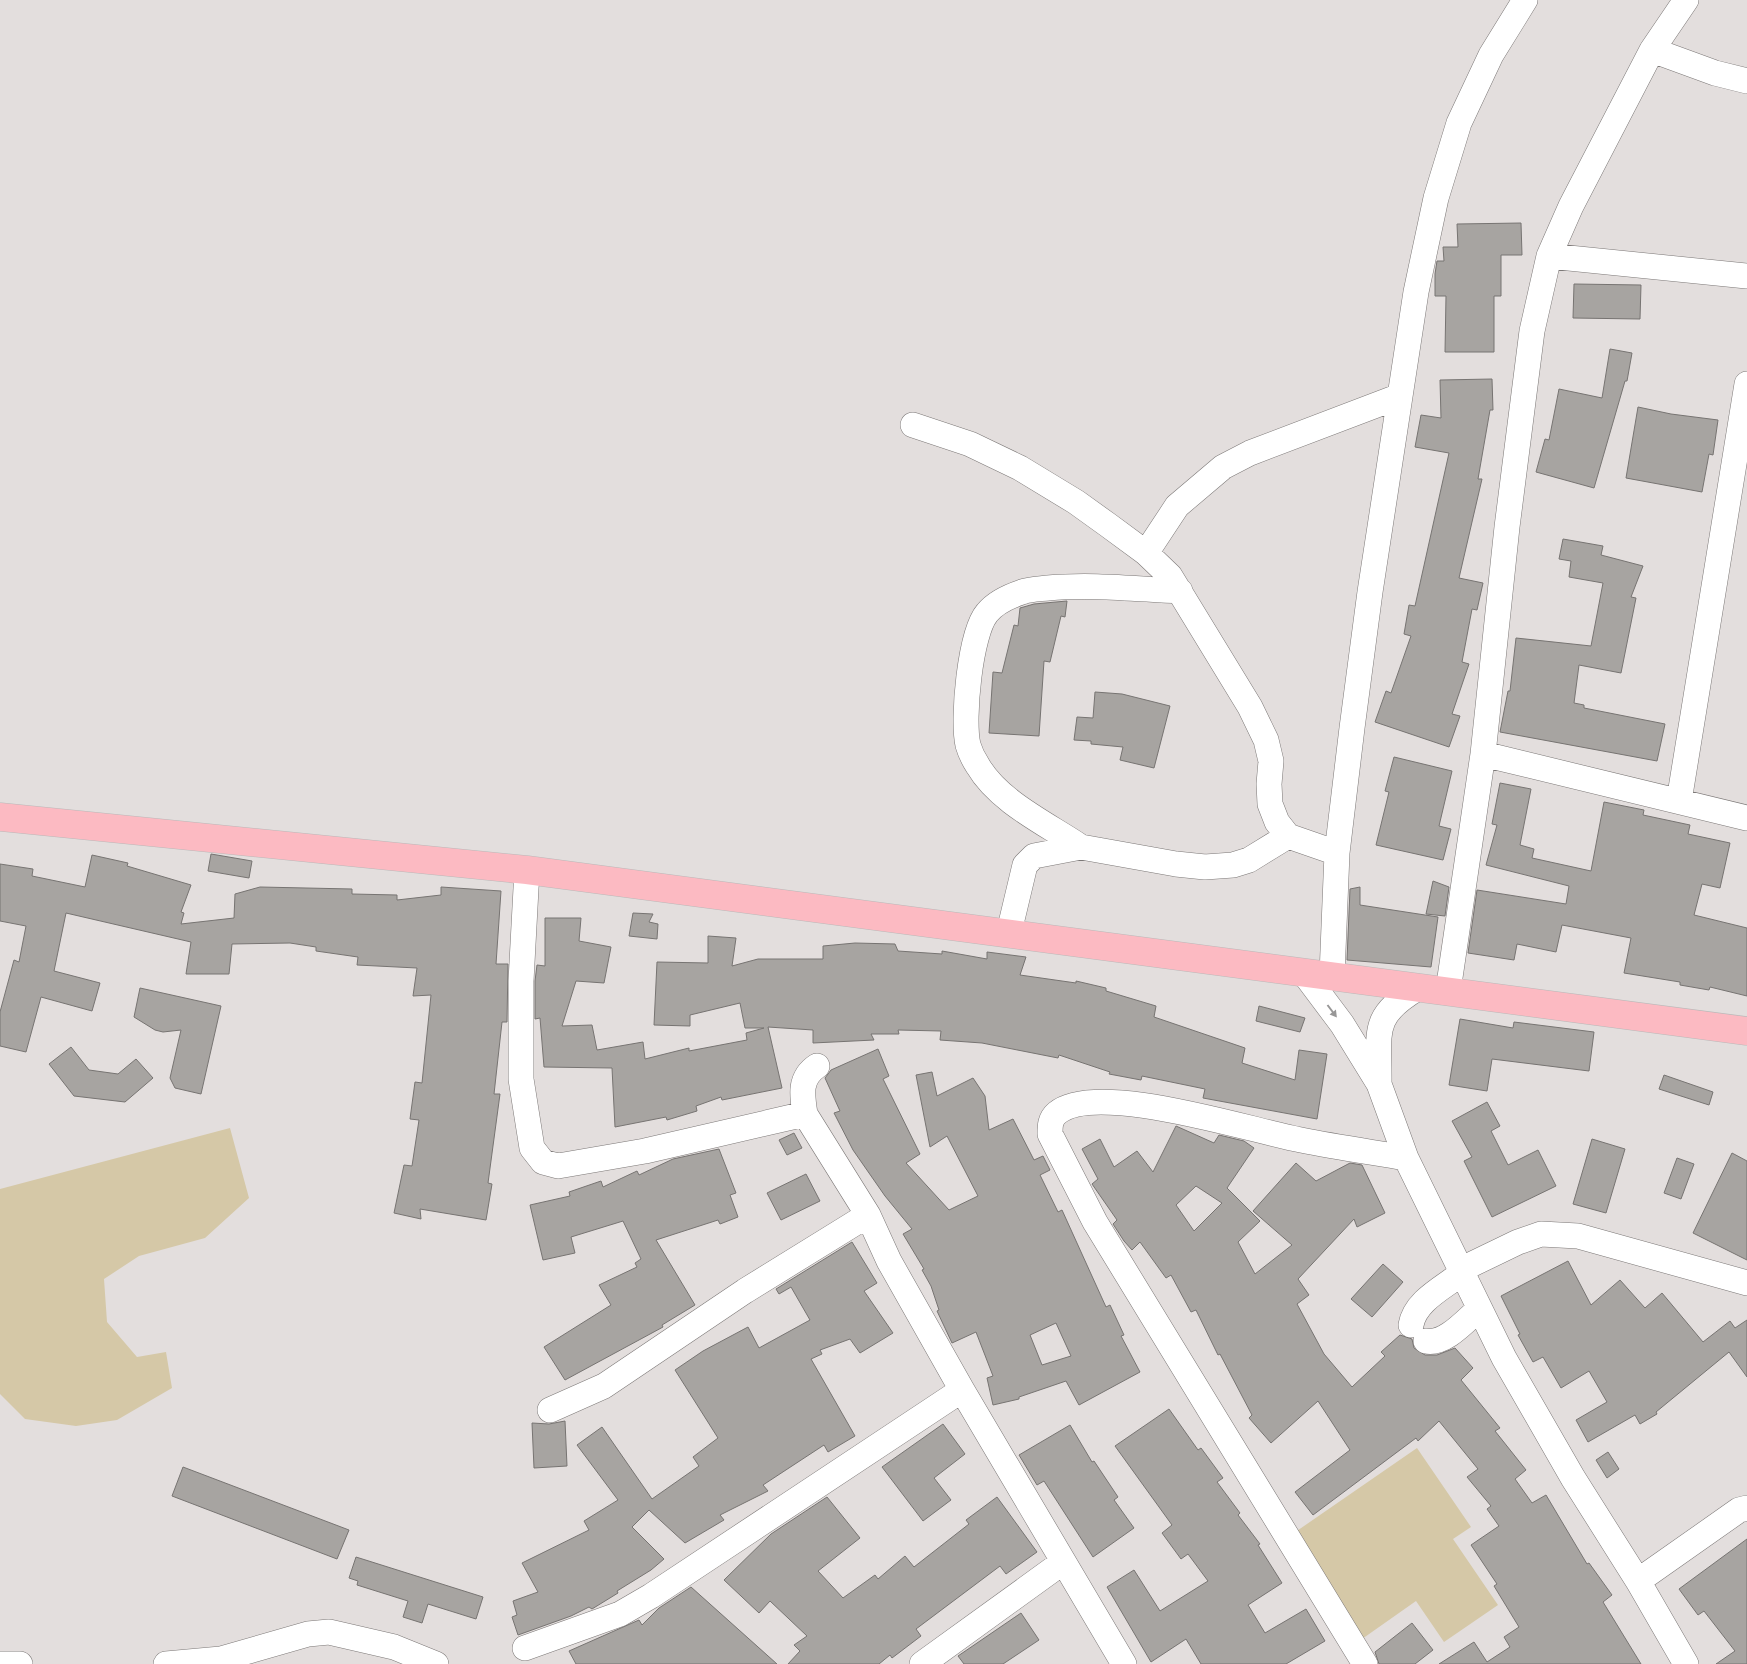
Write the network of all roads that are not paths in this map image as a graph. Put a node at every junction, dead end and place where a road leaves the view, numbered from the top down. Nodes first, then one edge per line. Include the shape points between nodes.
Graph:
1 (1525, 0) edge
2 (1686, 0) edge
3 (1652, 50) junction
4 (1747, 81) edge
5 (1549, 256) junction
6 (1747, 276) edge
7 (1400, 396) junction
8 (1746, 398) edge
9 (913, 425) dead end
10 (1146, 553) junction
11 (1180, 592) junction
12 (1483, 754) junction
13 (1679, 801) junction
14 (0, 817) edge
15 (1747, 818) edge
16 (1288, 836) junction
17 (1081, 847) junction
18 (1337, 853) junction
19 (527, 870) junction
20 (1009, 932) junction
21 (1303, 972) junction
22 (1332, 975) junction
23 (1418, 988) junction
24 (1448, 991) junction
25 (1747, 1031) edge
26 (817, 1066) dead end
27 (1379, 1084) junction
28 (805, 1114) junction
29 (1406, 1158) junction
30 (868, 1215) junction
31 (1461, 1272) junction
32 (1747, 1283) edge
33 (1479, 1309) junction
34 (962, 1390) junction
35 (550, 1410) dead end
36 (1747, 1508) edge
37 (1063, 1562) junction
38 (1638, 1580) junction
39 (525, 1648) dead end
40 (1354, 1660) edge
41 (0, 1664) edge
42 (20, 1664) edge
43 (166, 1664) edge
44 (436, 1664) edge
45 (922, 1664) edge
46 (1124, 1664) edge
47 (1686, 1664) edge

1 - 7 street via 1491,55 1459,123 1436,198 1416,292
2 - 3 street
3 - 4 street via 1715,74
3 - 5 street via 1571,206
5 - 6 street
5 - 12 street via 1532,331
7 - 10 street via 1250,453 1223,467 1178,506
7 - 18 street via 1370,592
8 - 13 street
9 - 10 street via 970,444 1020,468 1076,502
10 - 11 street via 1170,576
11 - 16 street via 1250,707 1266,740 1271,761 1270,804 1276,822
11 - 17 street via 1078,585 1024,591 1004,599 987,612 978,628 966,726 968,746 993,786
12 - 13 street
12 - 24 street
13 - 15 street
14 - 19 main road
16 - 17 street via 1249,860 1205,867
16 - 18 street
17 - 20 street via 1034,856 1025,865
18 - 22 street
19 - 20 main road
19 - 28 street via 520,1079 532,1148 543,1162 558,1166 645,1151
20 - 21 main road
21 - 22 main road
21 -> 27 street via 1342,1024
22 - 23 main road
23 - 24 main road
23 - 27 street via 1398,999 1383,1017
24 - 25 main road
26 - 28 street via 808,1072 804,1081
27 - 29 street
28 - 30 street
29 - 31 street
29 - 40 street via 1300,1140 1178,1110 1110,1102 1071,1106 1050,1121 1050,1134 1095,1222
30 - 34 street via 889,1261
30 - 35 street via 745,1291 604,1386
31 - 32 street via 1541,1234 1578,1236
31 - 33 street
31 - 33 street via 1419,1306 1413,1315 1418,1333 1434,1342
33 - 38 street via 1573,1478
34 - 37 street
34 - 39 street via 652,1596 620,1614
36 - 38 street via 1739,1510
37 - 45 street
37 - 46 street
38 - 47 street
41 - 42 street
43 - 44 street via 221,1658 308,1634 329,1632 394,1647

